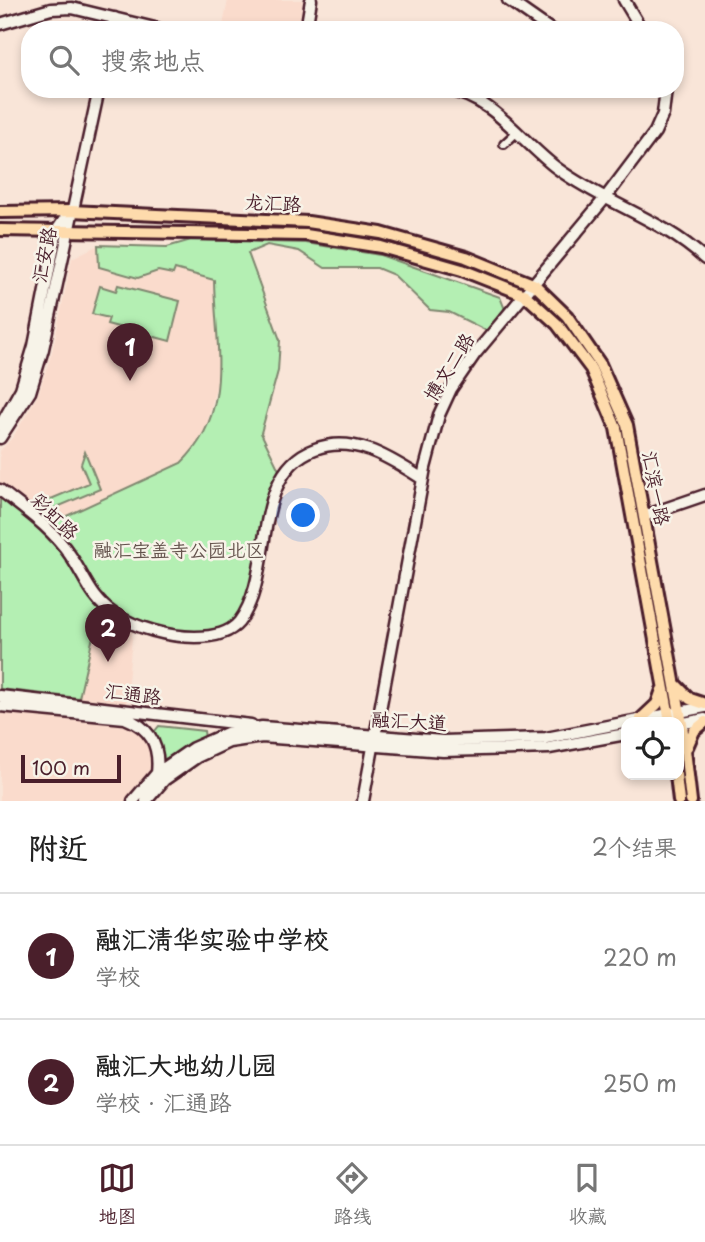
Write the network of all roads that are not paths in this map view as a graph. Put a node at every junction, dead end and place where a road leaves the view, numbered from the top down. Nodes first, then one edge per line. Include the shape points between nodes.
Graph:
1 (311, 0) edge
2 (508, 0) edge
3 (624, 0) edge
4 (115, 18) junction
5 (114, 21) edge
6 (127, 21) edge
7 (308, 21) edge
8 (538, 21) edge
9 (637, 21) edge
10 (0, 24) edge
11 (97, 98) edge
12 (476, 98) edge
13 (665, 98) edge
14 (517, 132) junction
15 (504, 144) dead end
16 (606, 197) junction
17 (71, 211) junction
18 (0, 212) edge
19 (0, 230) edge
20 (62, 230) junction
21 (705, 259) edge
22 (535, 285) junction
23 (525, 295) junction
24 (0, 426) edge
25 (0, 438) edge
26 (423, 479) junction
27 (0, 491) edge
28 (705, 495) edge
29 (644, 516) junction
30 (669, 683) junction
31 (0, 696) edge
32 (0, 705) edge
33 (705, 705) edge
34 (643, 717) edge
35 (676, 717) edge
36 (680, 717) edge
37 (684, 719) edge
38 (705, 720) edge
39 (621, 723) edge
40 (262, 727) junction
41 (621, 735) edge
42 (374, 742) junction
43 (684, 746) edge
44 (686, 753) junction
45 (158, 773) junction
46 (677, 780) edge
47 (134, 801) edge
48 (146, 801) edge
49 (363, 801) edge
50 (679, 801) edge
51 (691, 801) edge

1 - 7 street
2 - 8 street
3 - 9 street
4 - 5 street
4 - 6 street
4 - 10 street via 62,8
11 - 17 street, 汇安路
12 - 14 street
13 - 16 street, 博文二路 via 655,132
14 - 15 street
14 - 16 street via 559,170
16 - 21 street via 655,223
16 - 22 street, 博文二路
17 - 18 main road, 龙汇路
17 - 20 street, 汇安路
17 - 22 main road, 龙汇路 via 308,222 381,233 466,257
19 - 20 main road, 龙汇路
20 - 23 main road, 龙汇路 via 306,235 381,247 462,270
20 - 24 street, 汇安路 via 21,389
20 - 25 street, 汇安路 via 43,349 30,392
22 - 23 street, 博文二路
22 - 29 main road, 汇滨一路 via 567,316 600,364 626,425
23 - 26 street, 博文二路 via 451,390 439,415
23 - 30 main road, 汇滨一路 via 557,324 591,369 616,428
26 - 27 street, 彩虹路 via 391,459 351,445 306,452 289,465 271,507 250,602 238,624 214,637 181,637 116,615 90,591 52,533
26 - 42 street, 博文二路
28 - 29 street
29 - 30 main road, 汇滨一路
30 - 33 main road
30 - 34 main road
30 - 35 main road, 汇滨一路
31 - 40 street, 汇通路
32 - 45 street, 汇通路 via 136,722 153,738
33 - 36 street, 融汇大道
37 - 38 street, 融汇大道
38 - 44 main road via 689,739
39 - 42 street, 融汇大道 via 546,738
40 - 42 street, 融汇大道
40 - 45 street, 融汇大道 via 227,733 192,748
41 - 42 street, 融汇大道 via 549,748 443,751
42 - 48 street, 融汇大道 via 262,737 229,742 164,780
42 - 49 street, 博文二路
43 - 44 main road, 汇滨一路
44 - 51 main road, 汇滨一路
45 - 47 street, 融汇大道
46 - 50 main road

